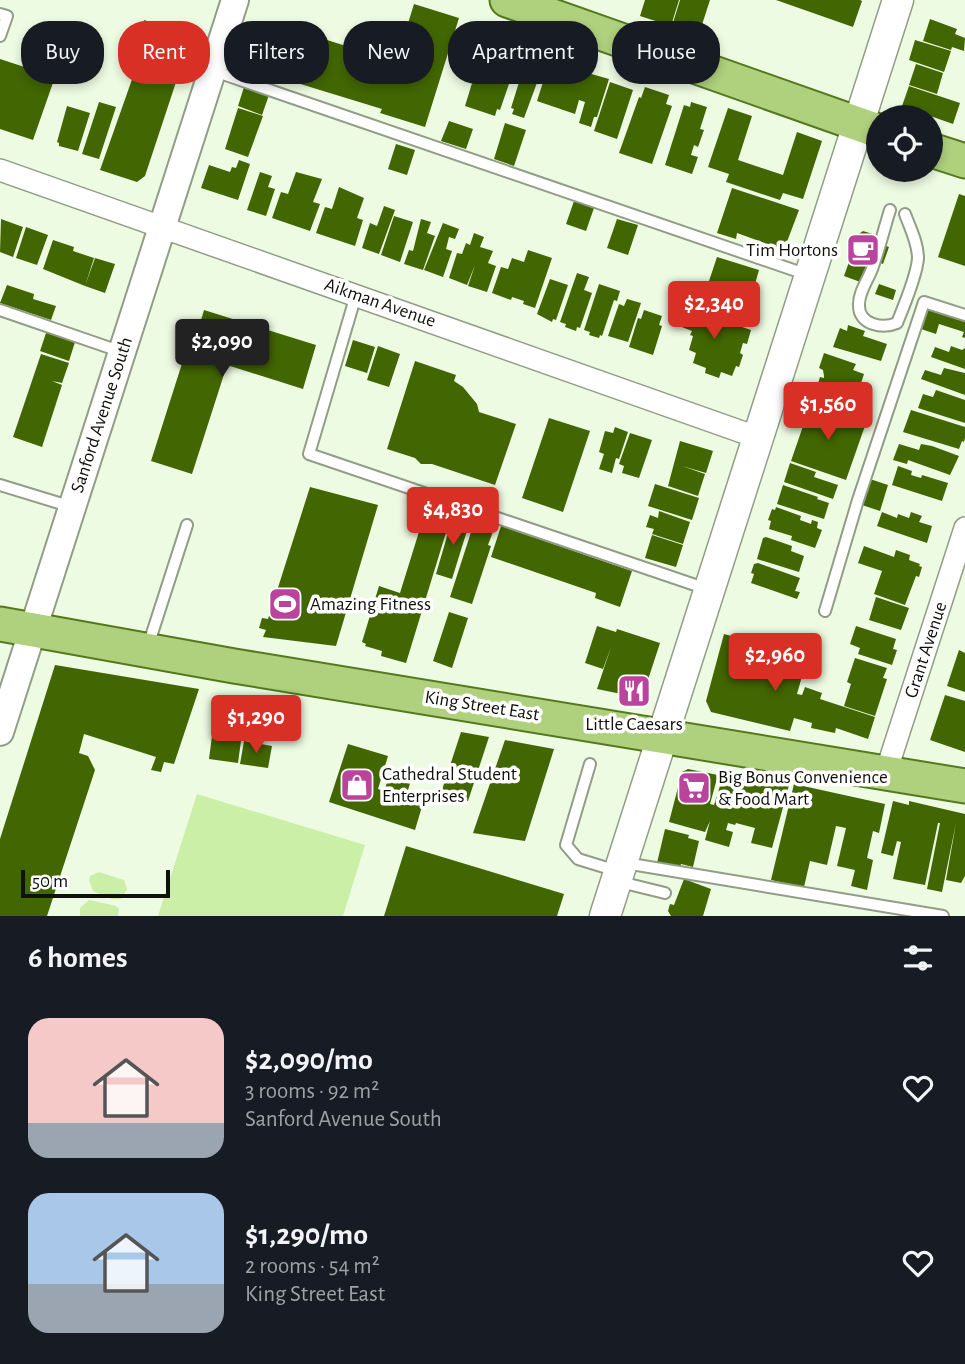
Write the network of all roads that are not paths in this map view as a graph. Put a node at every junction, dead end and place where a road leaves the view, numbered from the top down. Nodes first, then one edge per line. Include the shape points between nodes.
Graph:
1 (235, 0) edge
2 (507, 0) edge
3 (898, 0) edge
4 (0, 14) edge
5 (0, 36) edge
6 (211, 69) junction
7 (873, 105) edge
8 (866, 126) edge
9 (866, 132) edge
10 (943, 154) edge
11 (965, 161) edge
12 (0, 170) edge
13 (890, 210) dead end
14 (905, 214) dead end
15 (162, 226) junction
16 (811, 275) junction
17 (356, 295) junction
18 (0, 310) edge
19 (965, 315) edge
20 (122, 352) junction
21 (760, 438) junction
22 (0, 485) edge
23 (72, 508) junction
24 (187, 525) dead end
25 (965, 528) edge
26 (961, 552) edge
27 (709, 590) junction
28 (825, 611) dead end
29 (0, 624) edge
30 (32, 629) junction
31 (147, 650) junction
32 (0, 732) edge
33 (662, 736) junction
34 (590, 765) dead end
35 (886, 772) junction
36 (965, 786) edge
37 (619, 872) junction
38 (664, 893) dead end
39 (605, 916) edge
40 (943, 916) edge

1 - 6 street, Sanford Avenue South
2 - 8 main road
3 - 7 main road
4 - 5 lane via 7,16
6 - 15 street, Sanford Avenue South
6 - 16 lane
9 - 16 main road
10 - 11 main road
12 - 15 street, Aikman Avenue
13 - 14 lane via 858,302 865,319 879,326 897,323 916,267 918,257
15 - 17 street, Aikman Avenue
15 - 20 street, Sanford Avenue South
16 - 21 main road
17 - 21 street, Aikman Avenue
17 - 27 lane via 310,454
18 - 20 lane
19 - 28 lane via 924,302
20 - 23 street, Sanford Avenue South
21 - 27 main road
22 - 23 lane
23 - 30 street, Sanford Avenue South
24 - 31 lane
25 - 26 street, Grant Avenue
26 - 35 street, Grant Avenue
27 - 33 main road
29 - 30 main road, King Street East
30 - 31 main road, King Street East
30 - 32 street, Sanford Avenue South
31 - 33 main road, King Street East
33 - 35 main road, King Street East
33 - 37 main road
34 - 37 lane via 566,845 578,859
35 - 36 main road, King Street East
37 - 38 lane
37 - 39 main road
37 - 40 lane

